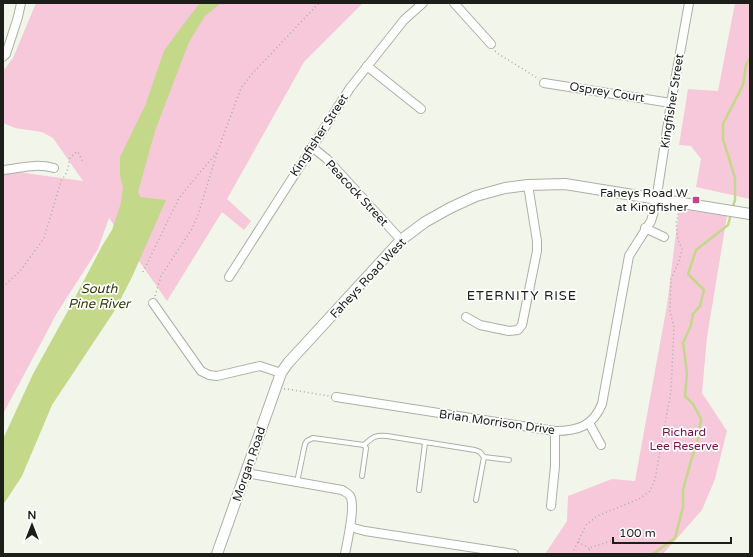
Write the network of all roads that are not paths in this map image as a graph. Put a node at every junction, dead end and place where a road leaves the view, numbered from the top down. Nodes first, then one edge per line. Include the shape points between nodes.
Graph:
1 (22, 3) edge
2 (423, 3) edge
3 (454, 3) edge
4 (689, 3) edge
5 (491, 44) road end
6 (3, 57) edge
7 (367, 66) junction
8 (544, 83) road end
9 (671, 103) junction
10 (421, 109) dead end
11 (312, 147) junction
12 (54, 168) dead end
13 (3, 170) edge
14 (528, 184) junction
15 (656, 199) junction
16 (748, 214) edge
17 (645, 228) junction
18 (664, 237) dead end
19 (401, 240) junction
20 (229, 277) dead end
21 (153, 303) road end
22 (466, 317) dead end
23 (282, 373) junction
24 (336, 397) road end
25 (589, 423) junction
26 (555, 431) junction
27 (425, 443) junction
28 (364, 445) junction
29 (601, 445) dead end
30 (484, 456) junction
31 (509, 460) dead end
32 (246, 473) junction
33 (362, 476) dead end
34 (297, 483) junction
35 (418, 490) dead end
36 (476, 500) dead end
37 (551, 506) dead end
38 (350, 527) junction
39 (217, 554) edge
40 (345, 554) edge
41 (514, 554) edge

1 - 6 street
2 - 7 street, Kingfisher Street via 404,20
3 - 5 street
4 - 9 street, Kingfisher Street
7 - 10 street
7 - 11 street, Kingfisher Street
8 - 9 street, Osprey Court
9 - 15 street, Kingfisher Street
11 - 19 street, Peacock Street via 327,159
11 - 20 street, Kingfisher Street
12 - 13 street via 42,165
14 - 15 street, Faheys Road West via 565,184
14 - 19 street, Faheys Road West via 476,196 431,219
14 - 22 street via 537,251 522,325 518,330 509,331 480,326
15 - 16 street, Faheys Road West
15 - 17 street via 653,215
17 - 18 street
17 - 25 street via 629,256 602,404
19 - 23 street, Faheys Road West via 288,363
21 - 23 street via 201,371 217,376 260,366
23 - 32 street, Morgan Road
24 - 26 street, Brian Morrison Drive
25 - 26 street, Brian Morrison Drive via 574,430
25 - 29 street
26 - 37 street
27 - 28 lane via 376,435
27 - 30 lane via 475,450
27 - 35 lane
28 - 33 lane via 366,448
28 - 34 lane via 310,439 305,444
30 - 31 lane
30 - 36 lane
32 - 34 street
32 - 39 street, Morgan Road
34 - 38 street via 347,493 352,502
38 - 40 street
38 - 41 street

